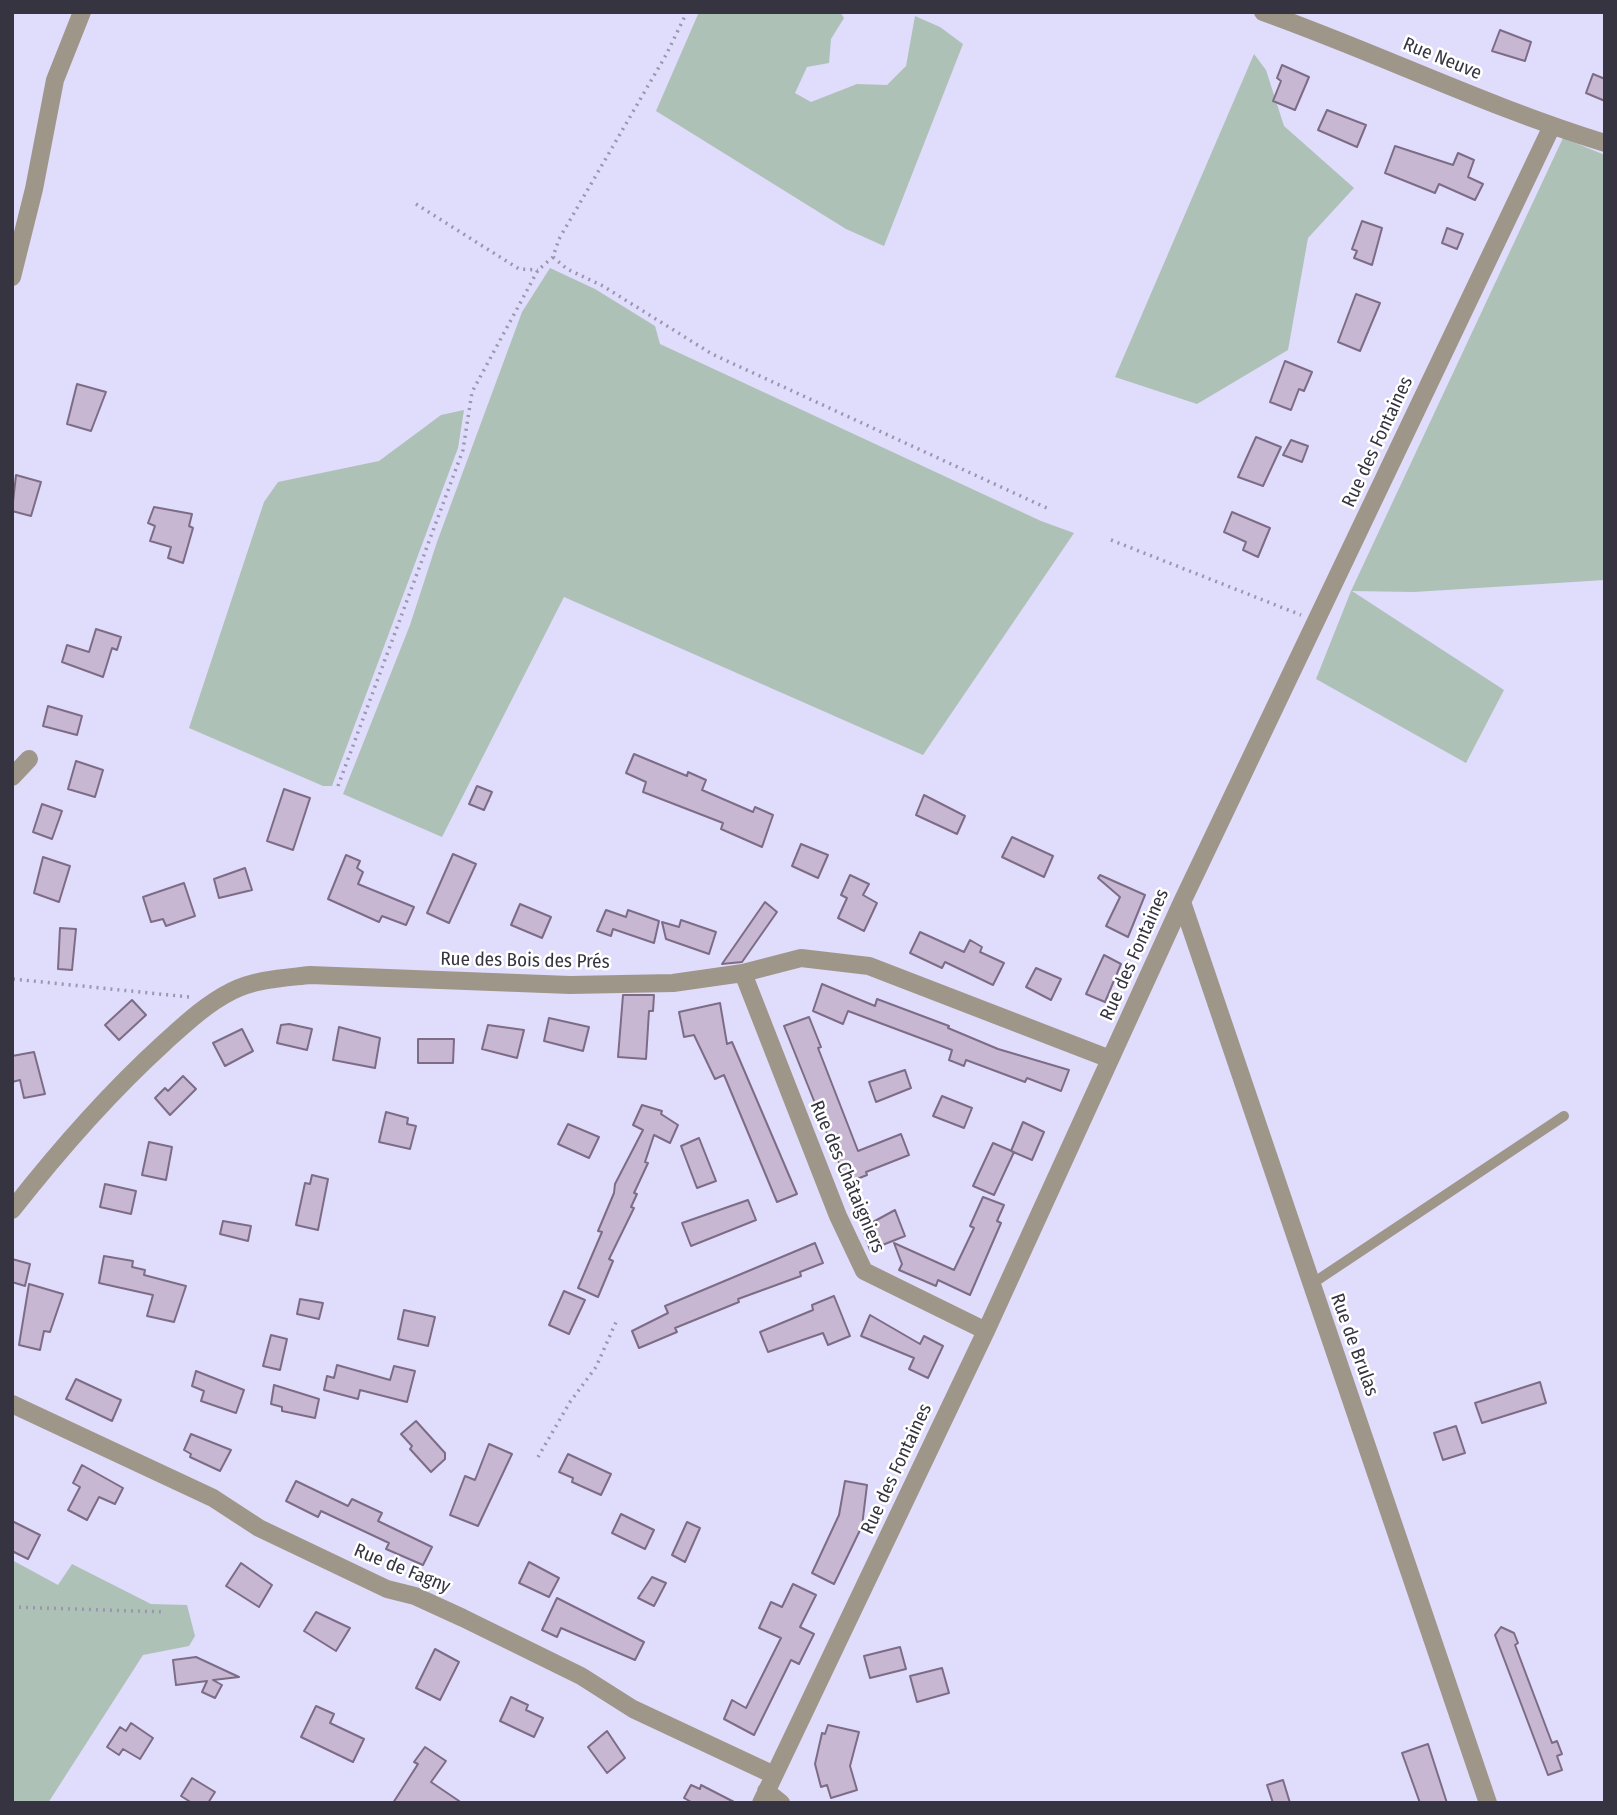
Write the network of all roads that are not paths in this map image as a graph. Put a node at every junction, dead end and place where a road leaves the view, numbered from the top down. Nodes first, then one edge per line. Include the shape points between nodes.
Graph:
1 (82, 12) edge
2 (1263, 12) edge
3 (1552, 126) junction
4 (1605, 143) edge
5 (12, 276) edge
6 (29, 760) dead end
7 (12, 777) edge
8 (1182, 902) junction
9 (743, 973) junction
10 (1110, 1059) junction
11 (1564, 1116) dead end
12 (12, 1210) edge
13 (1310, 1285) junction
14 (986, 1331) junction
15 (12, 1404) edge
16 (770, 1793) edge
17 (1489, 1803) edge

1 - 5 street via 55,80
2 - 3 street, Rue Neuve
3 - 4 street, Rue Neuve
3 - 8 street, Rue des Fontaines
6 - 7 street
8 - 10 street, Rue des Fontaines
8 - 13 street, Rue de Brulas
9 - 10 street, Rue des Bois des Prés via 802,958 869,966
9 - 12 street, Rue des Bois des Prés via 673,983 570,985 310,975 268,979 233,990 200,1011 143,1062 64,1143
9 - 14 street, Rue des Châtaigniers via 864,1271
10 - 14 street, Rue des Fontaines
11 - 13 lane
13 - 17 street, Rue de Brulas
14 - 16 street, Rue des Fontaines
15 - 16 street, Rue de Fagny via 212,1498 282,1539 387,1589 415,1596 581,1676

